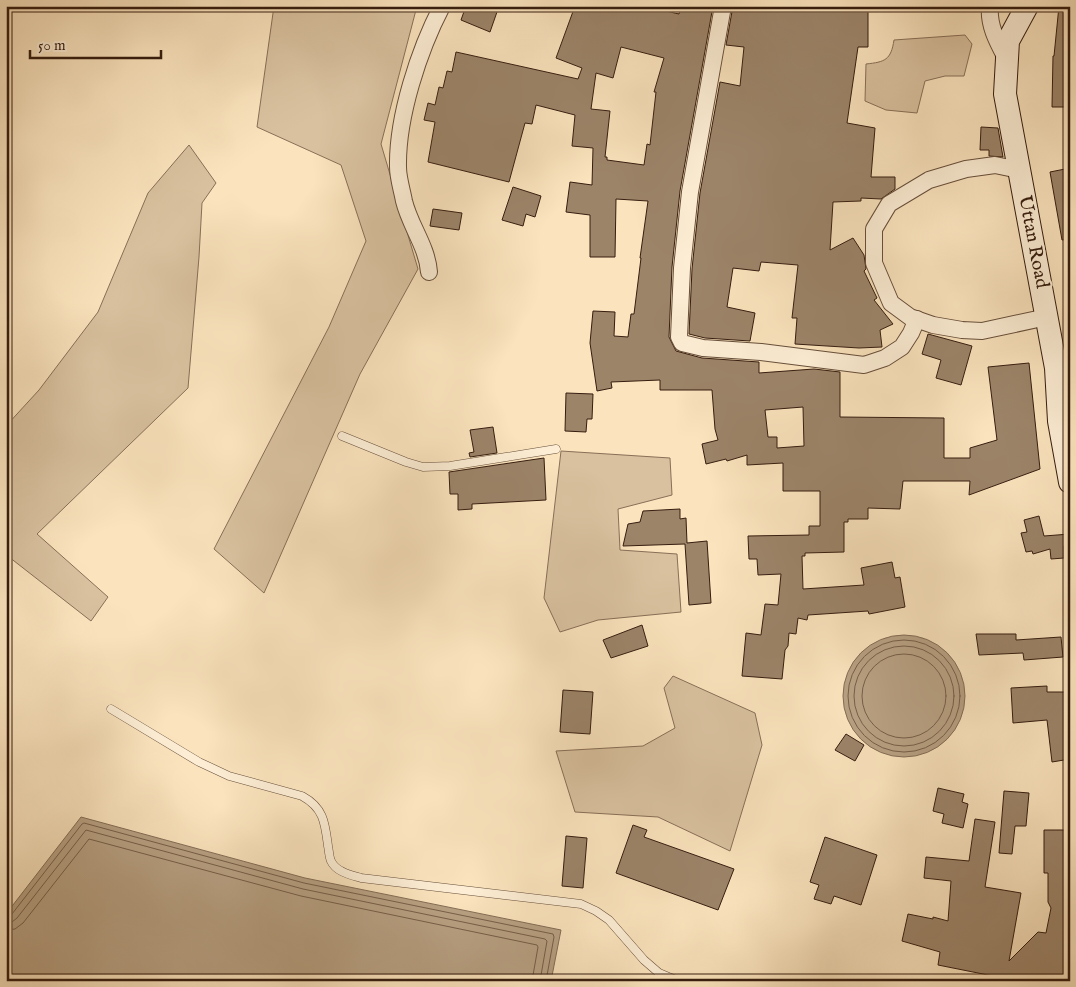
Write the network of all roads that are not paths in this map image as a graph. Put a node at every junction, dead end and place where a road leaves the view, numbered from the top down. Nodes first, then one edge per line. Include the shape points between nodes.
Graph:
1 (442, 6) edge
2 (723, 6) edge
3 (990, 6) edge
4 (1027, 6) edge
5 (1007, 61) junction
6 (1019, 170) junction
7 (430, 272) dead end
8 (1047, 317) junction
9 (917, 319) junction
10 (342, 436) dead end
11 (556, 449) dead end
12 (1070, 482) edge
13 (111, 709) dead end
14 (678, 981) edge

1 - 7 street via 413,80 401,127 398,168 405,203 428,259
2 - 9 street via 690,192 678,337 682,343 703,348 864,365 885,358 902,346
3 - 5 street via 993,34
4 - 5 main road, Uttan Road via 1008,41
5 - 6 main road, Uttan Road via 1005,94
6 - 8 main road, Uttan Road
6 - 9 street via 995,165 966,169 929,180 889,204 874,229 874,263 891,303
8 - 9 street via 982,331 962,330
8 - 12 main road, Uttan Road
10 - 11 lane via 423,466 450,466
13 - 14 lane via 199,762 229,776 302,796 312,802 323,820 330,861 348,875 581,904 609,920 659,973

